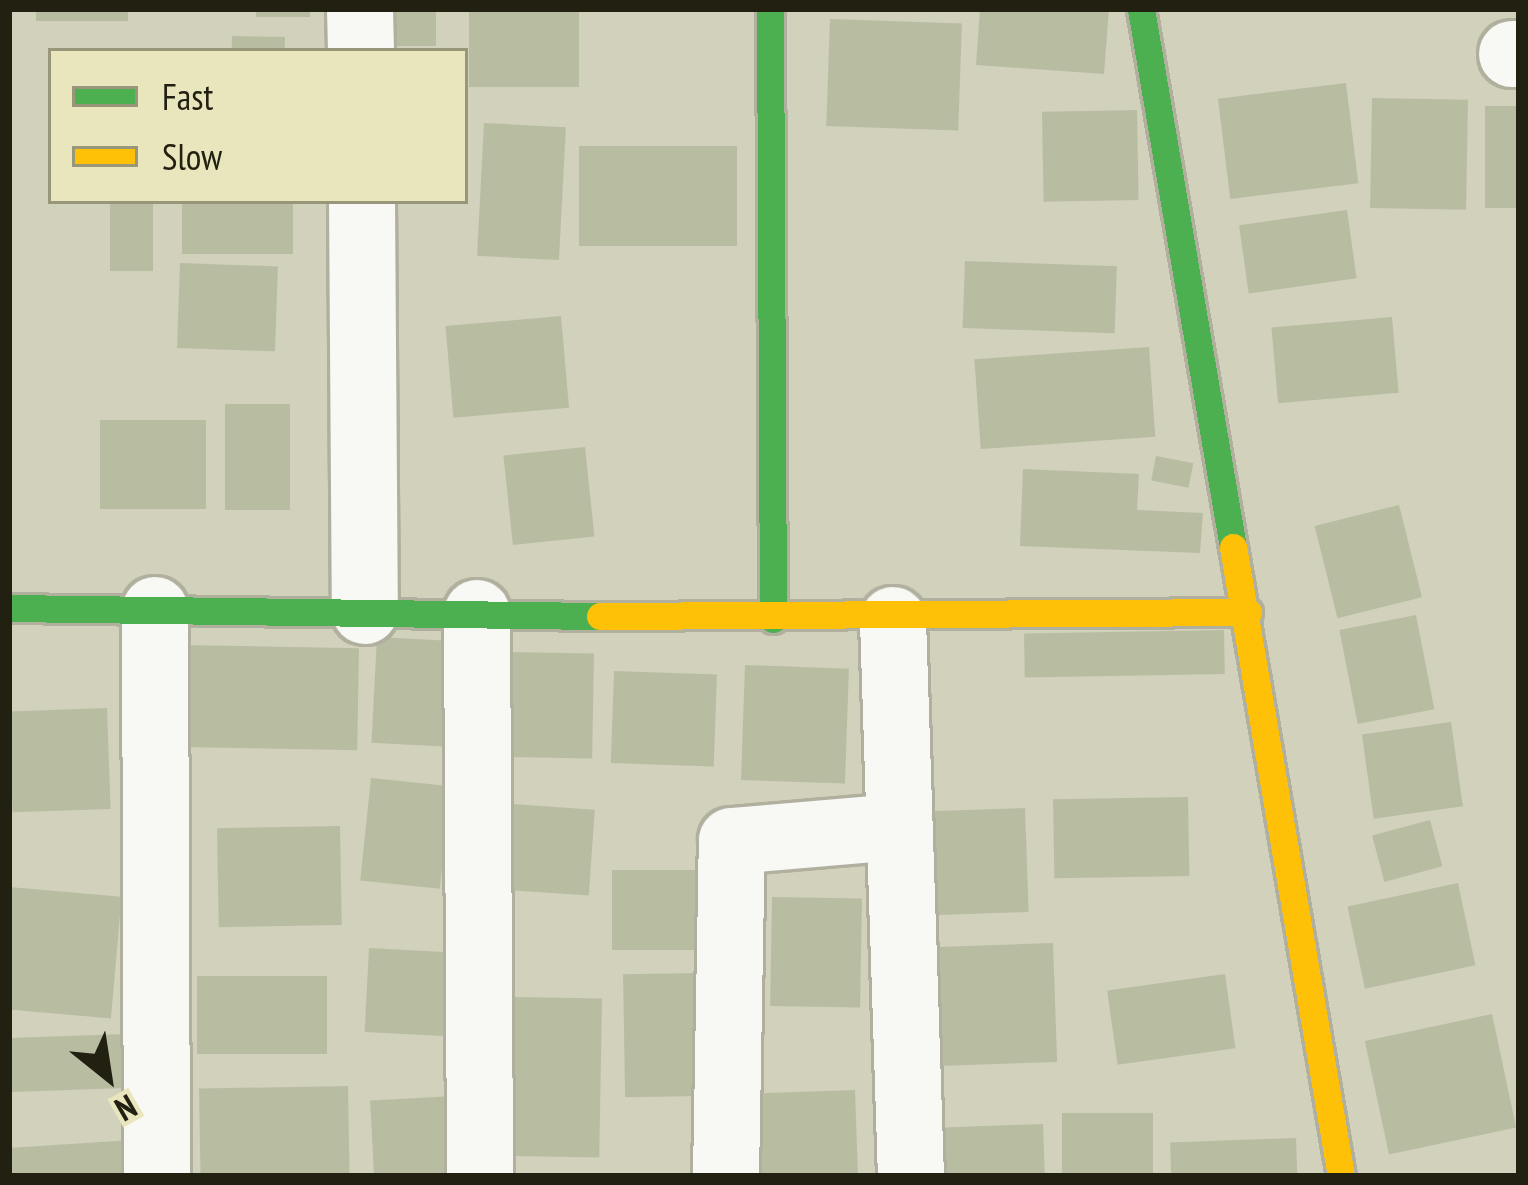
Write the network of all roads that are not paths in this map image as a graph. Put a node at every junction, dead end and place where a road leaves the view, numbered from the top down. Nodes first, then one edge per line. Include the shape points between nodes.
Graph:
1 (360, 9) edge
2 (770, 9) edge
3 (1141, 9) edge
4 (361, 48) edge
5 (362, 204) edge
6 (9, 608) edge
7 (154, 610) junction
8 (365, 611) junction
9 (1248, 612) junction
10 (477, 613) junction
11 (772, 619) junction
12 (893, 620) junction
13 (894, 827) junction
14 (158, 1176) edge
15 (480, 1176) edge
16 (726, 1176) edge
17 (910, 1176) edge
18 (1341, 1176) edge

1 - 4 street
2 - 11 street
3 - 9 street
5 - 8 street
6 - 7 street
7 - 8 street
7 - 14 street
8 - 10 street
9 - 12 street
9 - 18 street
10 - 11 street
10 - 15 street
11 - 12 street
12 - 13 street
13 - 16 street via 732,841
13 - 17 street

